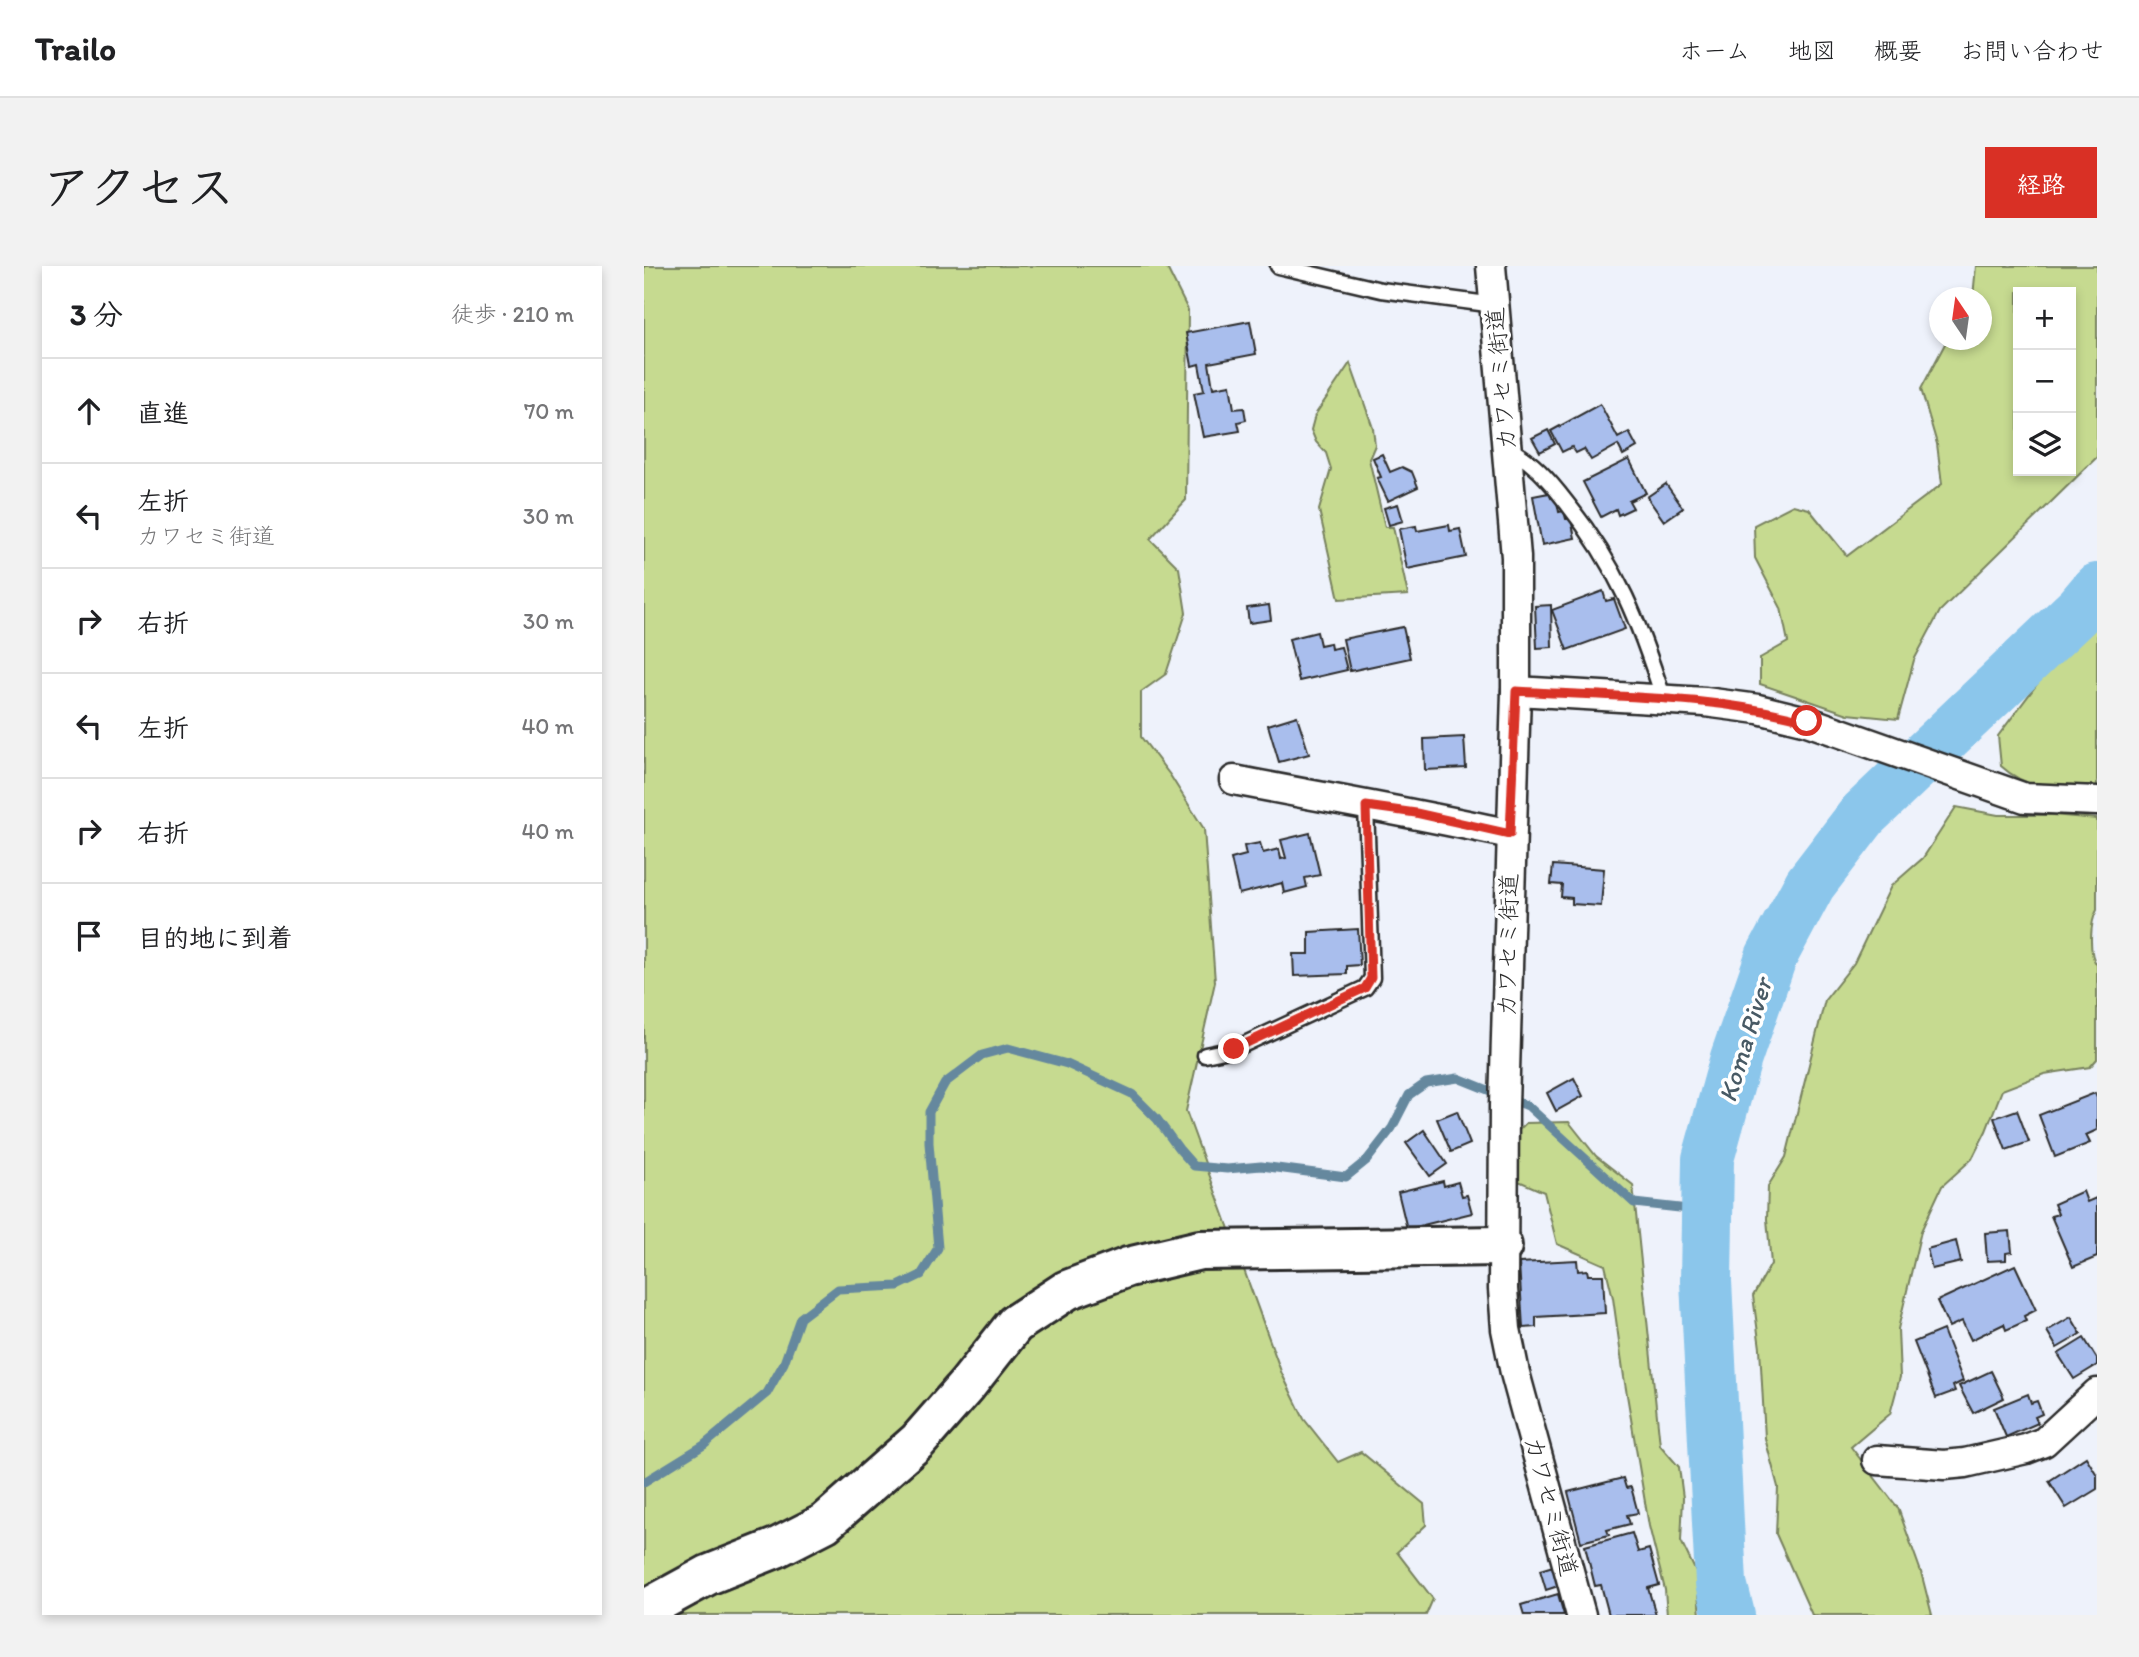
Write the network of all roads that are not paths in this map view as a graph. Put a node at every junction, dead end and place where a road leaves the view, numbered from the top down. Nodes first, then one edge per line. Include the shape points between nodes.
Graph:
1 (1278, 266) edge
2 (1491, 266) edge
3 (1495, 305) junction
4 (1507, 447) junction
5 (1516, 691) junction
6 (1664, 700) junction
7 (1234, 780) dead end
8 (2097, 802) edge
9 (1366, 806) junction
10 (1510, 834) junction
11 (1205, 1055) dead end
12 (1502, 1246) junction
13 (2097, 1392) edge
14 (1877, 1460) dead end
15 (644, 1610) edge
16 (1581, 1615) edge

1 - 3 lane via 1381,290
2 - 3 street, カワセミ街道
3 - 4 street, カワセミ街道
4 - 5 street, カワセミ街道 via 1516,557
4 - 6 lane via 1549,480 1589,531 1641,630
5 - 6 street
5 - 10 street, カワセミ街道
6 - 8 street via 1758,709 1807,721 2025,798
7 - 9 street
9 - 10 street
9 - 11 lane via 1371,978 1365,988 1234,1049
10 - 12 street, カワセミ街道
12 - 15 street via 1200,1250 1128,1267 1067,1290 1015,1324 918,1441 825,1523 708,1575
12 - 16 street, カワセミ街道 via 1506,1329 1515,1373
13 - 14 street via 2044,1442 2026,1449 1944,1465

